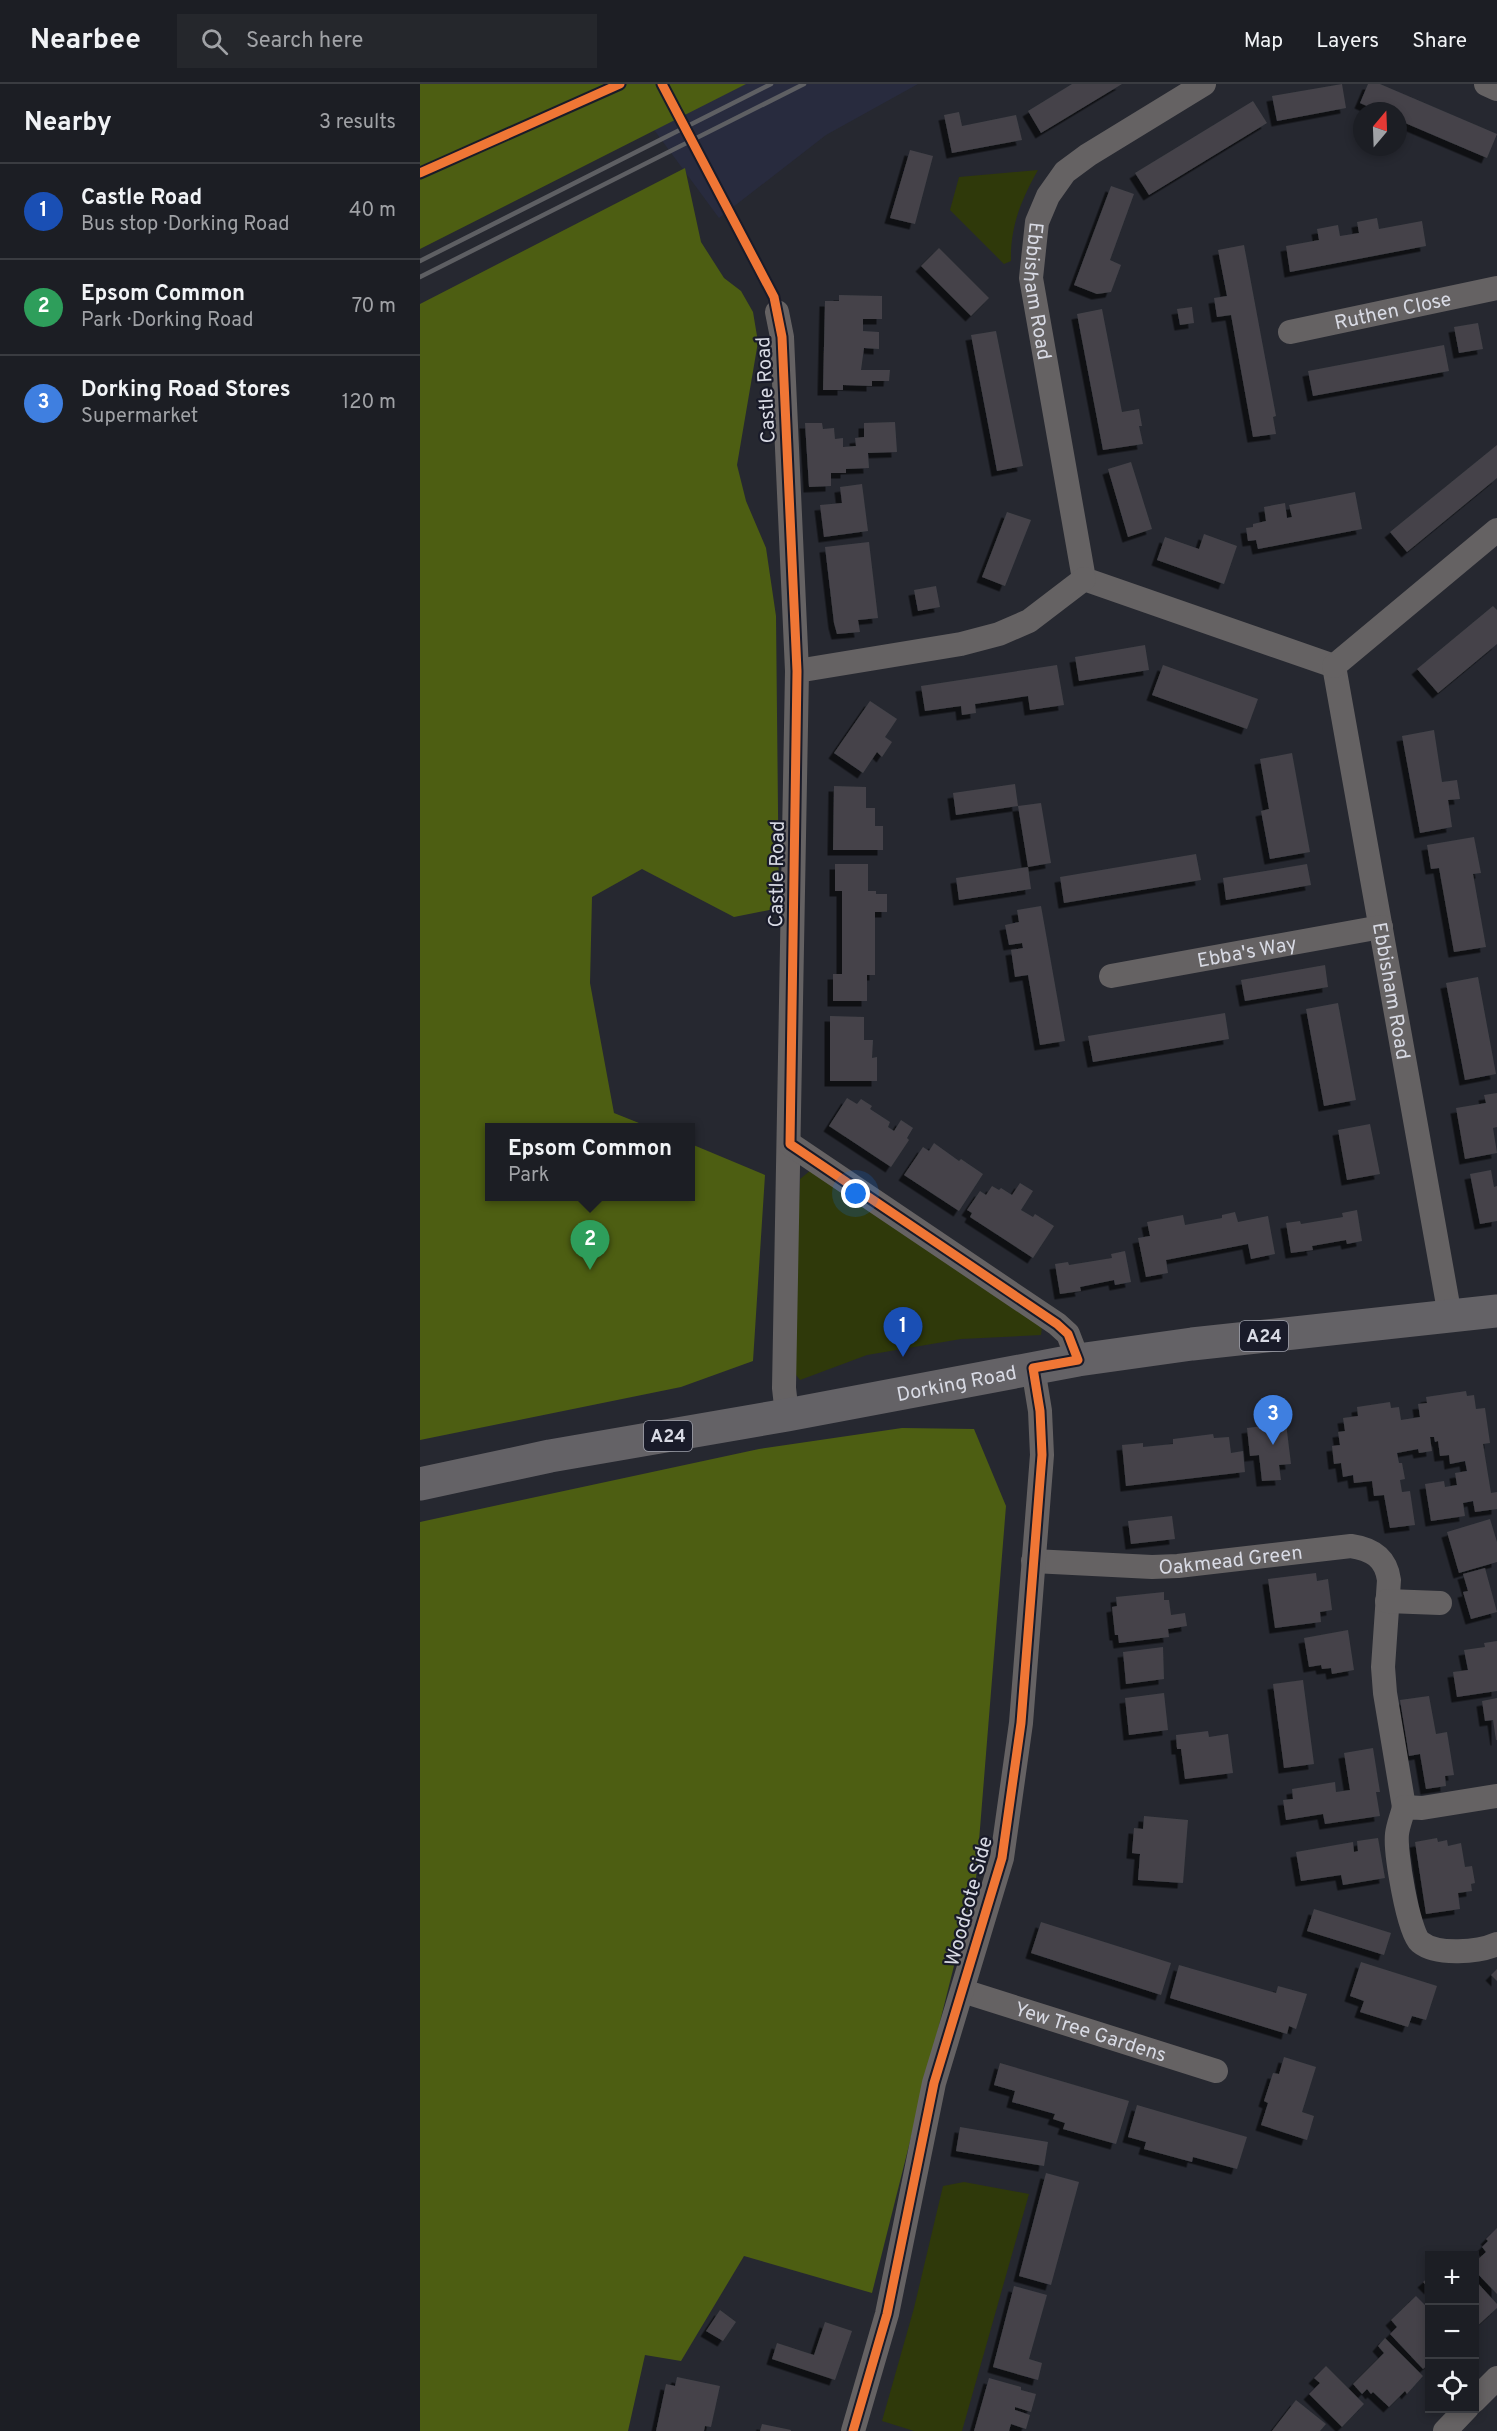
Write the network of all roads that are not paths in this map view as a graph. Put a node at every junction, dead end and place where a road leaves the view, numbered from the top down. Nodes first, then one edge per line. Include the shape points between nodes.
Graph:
1 (1204, 84) edge
2 (1486, 84) edge
3 (1497, 89) edge
4 (1497, 288) edge
5 (777, 312) dead end
6 (1290, 332) dead end
7 (1497, 530) edge
8 (1084, 579) junction
9 (1334, 666) junction
10 (797, 671) junction
11 (1381, 927) junction
12 (1111, 976) dead end
13 (790, 1144) junction
14 (1497, 1311) edge
15 (1450, 1316) junction
16 (1078, 1360) junction
17 (1033, 1368) junction
18 (787, 1415) junction
19 (420, 1484) edge
20 (1033, 1561) junction
21 (1387, 1601) junction
22 (1440, 1604) dead end
23 (1496, 1796) dead end
24 (1404, 1807) junction
25 (1497, 1944) edge
26 (963, 1991) junction
27 (1216, 2071) dead end
28 (1497, 2378) edge
29 (1479, 2396) edge
30 (1463, 2413) edge
31 (852, 2431) edge
32 (1445, 2431) edge

1 - 8 street, Ebbisham Road via 1065,172 1048,196 1037,222 1031,278
2 - 3 street
4 - 6 street, Ruthen Close
5 - 10 street, Castle Road via 782,337
7 - 9 street
8 - 9 street
8 - 10 street via 1029,621 999,634
9 - 11 street, Ebbisham Road
10 - 13 street, Castle Road
11 - 12 street, Ebba's Way
11 - 15 street, Ebbisham Road
13 - 16 street via 1057,1324 1068,1334
13 - 18 street, Castle Road via 784,1388
14 - 15 highway, Dorking Road / A24
15 - 16 highway, Dorking Road / A24
16 - 17 highway, Dorking Road / A24
17 - 18 highway, Dorking Road / A24
17 - 20 street, Woodcote Side via 1042,1455
18 - 19 highway, Dorking Road / A24 via 550,1456
20 - 21 street, Oakmead Green via 1178,1566 1351,1546 1366,1548 1387,1568
20 - 26 street, Woodcote Side via 1021,1723 1002,1858
21 - 22 street
21 - 24 street, Oakmead Green via 1385,1693
23 - 24 street via 1422,1808
24 - 25 street, Oakmead Green via 1397,1834 1398,1858 1410,1925 1419,1941 1432,1950 1484,1950
26 - 27 street, Yew Tree Gardens
26 - 31 street, Woodcote Side via 934,2083 887,2314
28 - 29 street
30 - 32 street

